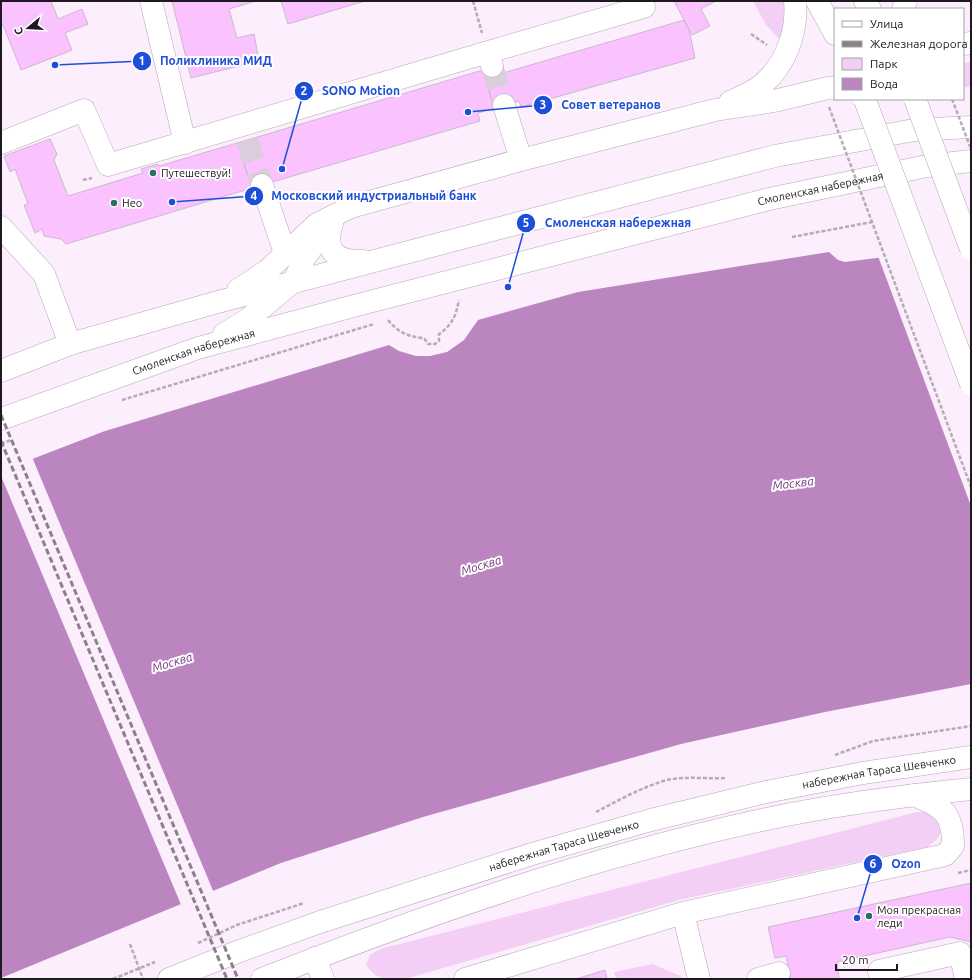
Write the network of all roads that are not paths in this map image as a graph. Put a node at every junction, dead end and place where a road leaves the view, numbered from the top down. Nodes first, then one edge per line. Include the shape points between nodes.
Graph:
1 (151, 1) edge
2 (641, 1) edge
3 (795, 1) edge
4 (818, 1) edge
5 (834, 32) edge
6 (832, 98) edge
7 (865, 100) edge
8 (915, 100) edge
9 (504, 105) tunnel mouth
10 (715, 110) junction
11 (971, 127) edge
12 (185, 142) junction
13 (1, 143) edge
14 (521, 160) junction
15 (971, 161) edge
16 (262, 185) tunnel mouth
17 (351, 207) junction
18 (332, 224) junction
19 (1, 227) edge
20 (971, 249) edge
21 (285, 253) junction
22 (373, 260) junction
23 (294, 281) junction
24 (214, 303) junction
25 (70, 344) junction
26 (198, 348) junction
27 (1, 371) edge
28 (971, 384) edge
29 (1, 419) edge
30 (971, 757) edge
31 (971, 789) edge
32 (914, 795) junction
33 (683, 913) junction
34 (315, 958) junction
35 (169, 979) edge
36 (262, 979) edge
37 (323, 979) edge
38 (465, 979) edge
39 (699, 979) edge
40 (881, 979) edge
41 (966, 979) edge

1 - 12 main road
2 - 12 main road via 644,7 490,59 245,133
3 - 10 main road via 793,34 785,58 774,73 762,85
4 - 5 main road
6 - 10 main road via 828,88 774,102
7 - 28 main road, bridge
8 - 20 main road, bridge
9 - 14 main road
10 - 14 main road
11 - 22 main road via 914,130 775,156
12 - 13 main road via 108,165 84,110
14 - 17 main road
15 - 26 main road, Смоленская набережная via 927,166 746,204
16 - 21 main road
17 - 18 main road
17 - 21 main road via 317,224
18 - 22 main road via 328,235 329,245 334,253 340,258 354,261
18 - 23 main road via 305,257
19 - 25 main road via 44,274
21 - 24 main road via 268,270
22 - 23 main road
23 - 24 main road
23 - 26 main road via 247,320
24 - 25 main road
25 - 27 main road
26 - 29 main road, Смоленская набережная
30 - 35 main road, набережная Тараса Шевченко via 863,773 766,792 651,820 532,854 320,922
31 - 32 main road
32 - 33 main road via 937,804 947,814 953,832 953,846 945,855
32 - 34 main road via 764,819 668,842 493,894
33 - 38 main road
33 - 39 main road
34 - 36 main road
34 - 37 main road
40 - 41 main road via 879,971 960,953

